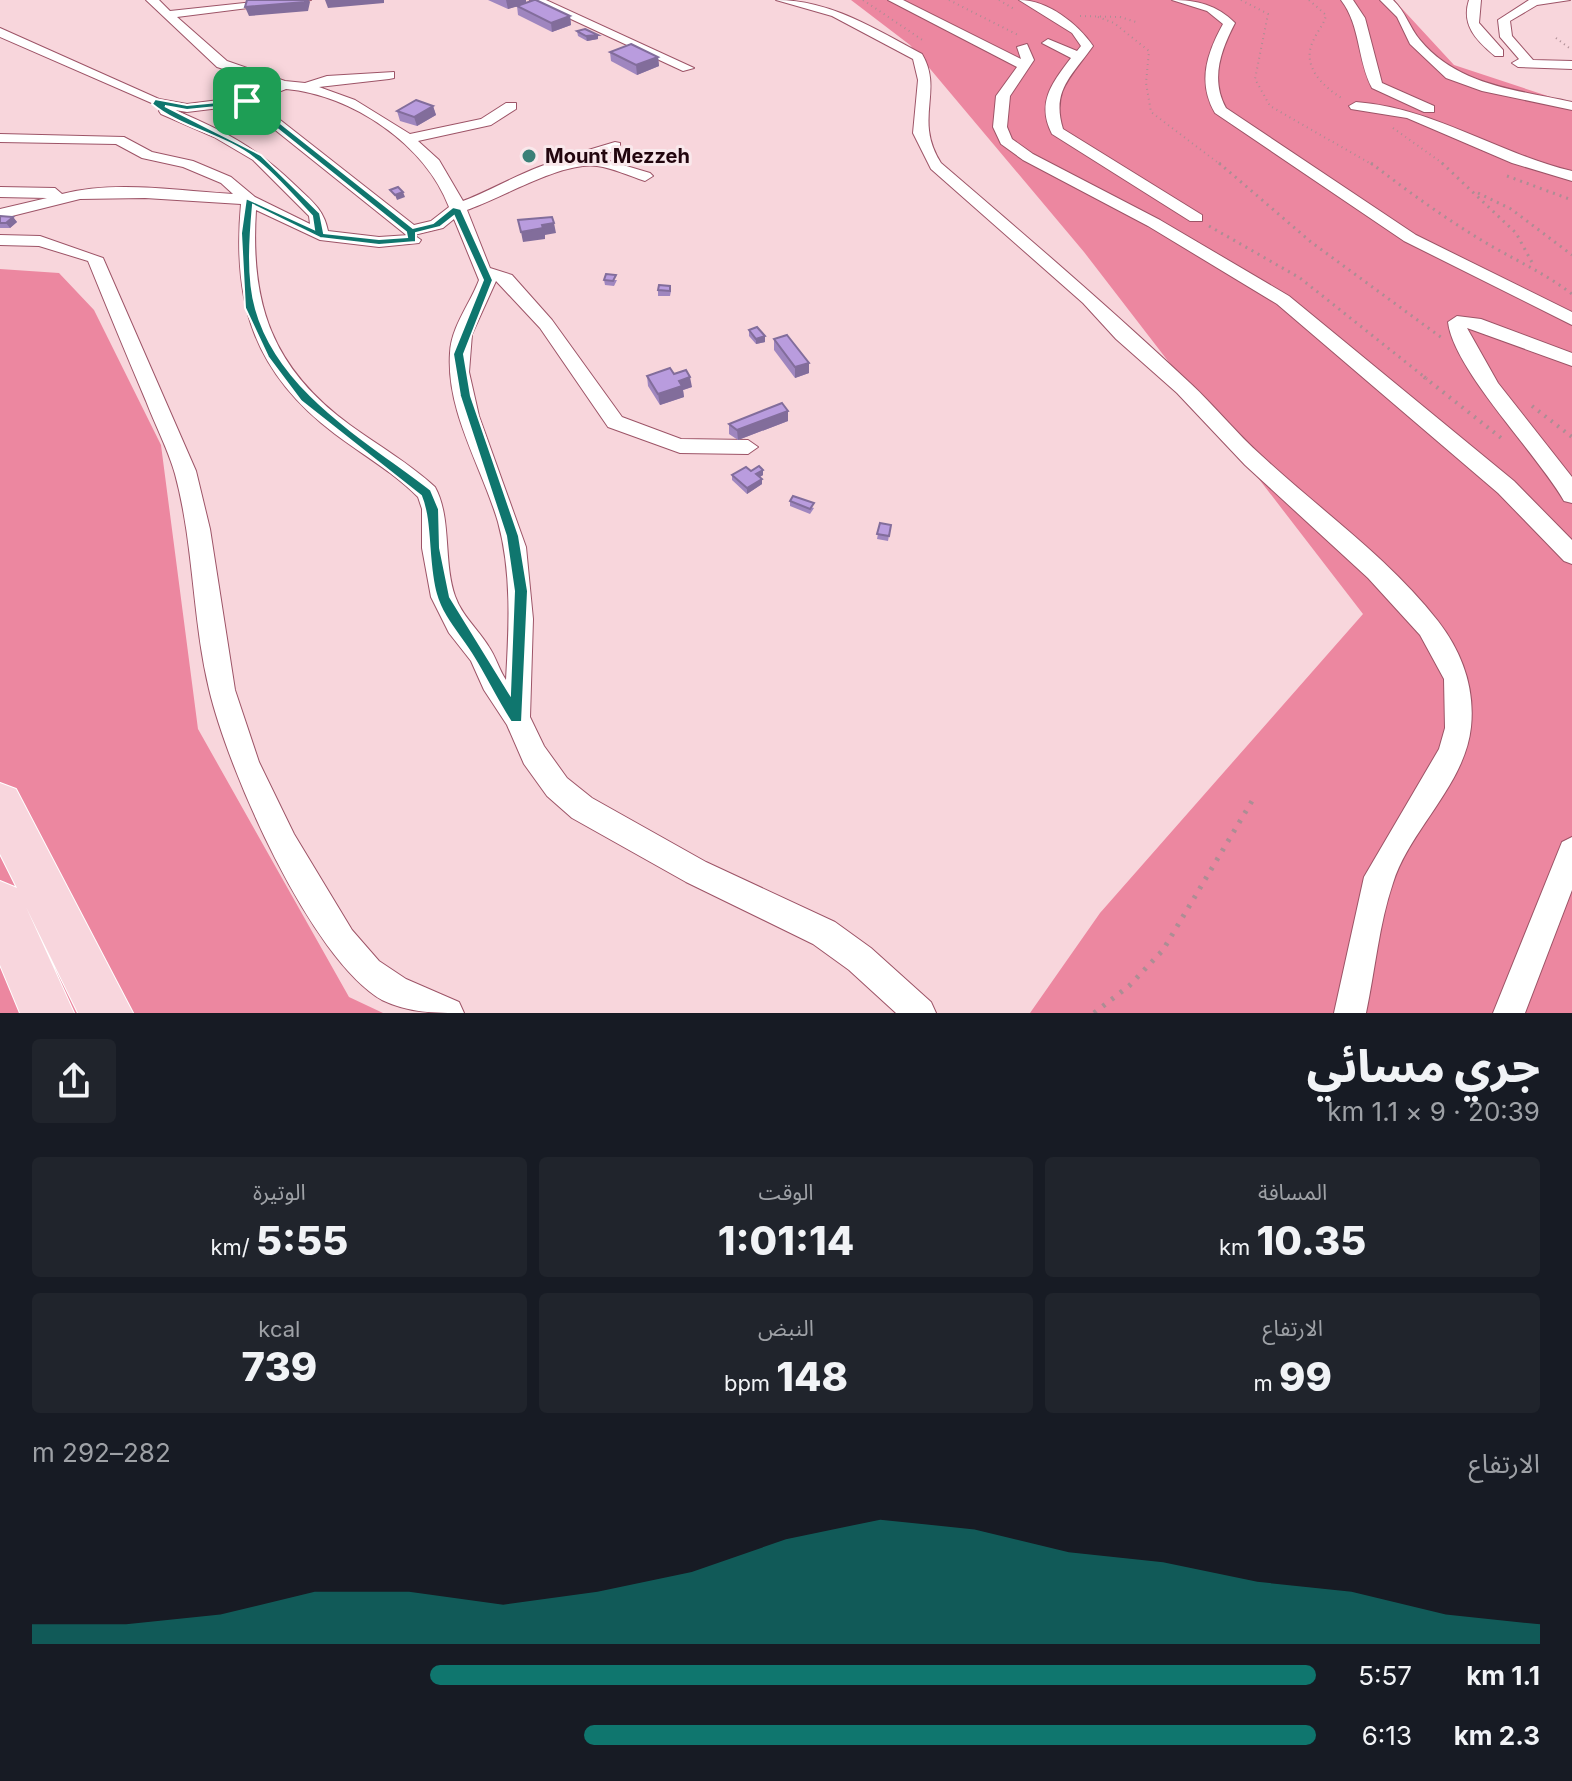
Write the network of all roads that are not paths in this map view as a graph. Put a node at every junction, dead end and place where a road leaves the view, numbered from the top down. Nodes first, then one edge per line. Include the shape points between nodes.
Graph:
1 (152, 0) edge
2 (305, 0) edge
3 (536, 0) edge
4 (782, 0) edge
5 (894, 0) edge
6 (1025, 0) edge
7 (1178, 0) edge
8 (1347, 0) edge
9 (1386, 0) edge
10 (1475, 0) edge
11 (1564, 0) edge
12 (167, 15) junction
13 (0, 32) edge
14 (1048, 43) dead end
15 (1023, 47) dead end
16 (1499, 53) dead end
17 (1079, 57) junction
18 (1572, 65) edge
19 (1025, 66) junction
20 (688, 68) dead end
21 (389, 75) dead end
22 (284, 85) junction
23 (308, 86) junction
24 (247, 101) junction
25 (155, 102) junction
26 (511, 106) dead end
27 (1572, 106) edge
28 (1372, 117) road end
29 (0, 138) edge
30 (408, 139) junction
31 (615, 146) dead end
32 (1485, 147) junction
33 (560, 163) junction
34 (645, 176) dead end
35 (1572, 176) edge
36 (0, 192) edge
37 (80, 194) junction
38 (249, 200) junction
39 (456, 209) junction
40 (0, 214) edge
41 (1196, 218) road end
42 (320, 235) junction
43 (467, 235) junction
44 (412, 236) junction
45 (0, 240) edge
46 (483, 271) junction
47 (1572, 319) edge
48 (1572, 360) edge
49 (748, 447) dead end
50 (1572, 495) edge
51 (1572, 555) edge
52 (517, 717) junction
53 (0, 805) edge
54 (1572, 852) edge
55 (0, 906) edge
56 (47, 1013) edge
57 (106, 1013) edge
58 (448, 1013) edge
59 (920, 1013) edge
60 (1350, 1013) edge
61 (1509, 1013) edge

1 - 12 street
2 - 12 street
3 - 20 street
4 - 60 street via 836,13 918,57 926,78 918,131 936,166 1089,299 1252,460 1376,571 1445,653 1457,679 1458,728 1451,753 1379,877
5 - 19 street
6 - 17 street via 1083,35 1087,46
7 - 47 street via 1211,9 1229,23 1215,48 1211,80 1214,103 1227,116 1410,238
8 - 32 street via 1359,15 1365,57 1377,85 1465,126
9 - 27 street via 1402,15 1414,41 1451,75
10 - 16 street via 1472,23
11 - 18 street via 1534,2 1504,20 1506,37 1523,63
12 - 22 street via 222,64
13 - 25 street
14 - 17 street
15 - 19 street via 1028,56
17 - 41 street via 1054,90 1051,112 1057,131
19 - 51 street via 1003,96 1000,127 1006,141 1283,300 1506,487
21 - 23 street
22 - 23 street
22 - 24 street
23 - 30 street
24 - 25 street via 187,108
24 - 44 street
25 - 42 street via 170,115 258,157 317,215
26 - 30 street via 486,122
28 - 32 street via 1356,106 1391,111
29 - 38 street via 119,140 147,155 226,180
30 - 39 street via 444,177
31 - 33 street
32 - 35 street
33 - 34 street via 597,161
33 - 39 street
36 - 37 street
37 - 38 street
37 - 40 street
38 - 42 street
38 - 52 street via 247,281 259,331 305,398 427,493 443,597
39 - 43 street
39 - 44 street
42 - 44 street via 379,242
43 - 44 street
43 - 46 street
45 - 58 street via 40,241 95,258 185,471 199,529 222,690 246,765 284,844 341,941 368,972
46 - 49 street via 506,279 546,324 615,422 680,446
46 - 52 street via 488,280 459,354 466,396 512,536 521,591
48 - 50 street via 1475,323 1457,322 1459,335 1497,401 1547,456
52 - 59 street via 557,787 582,808 696,872 824,933
53 - 57 main road
54 - 61 street
55 - 56 main road

